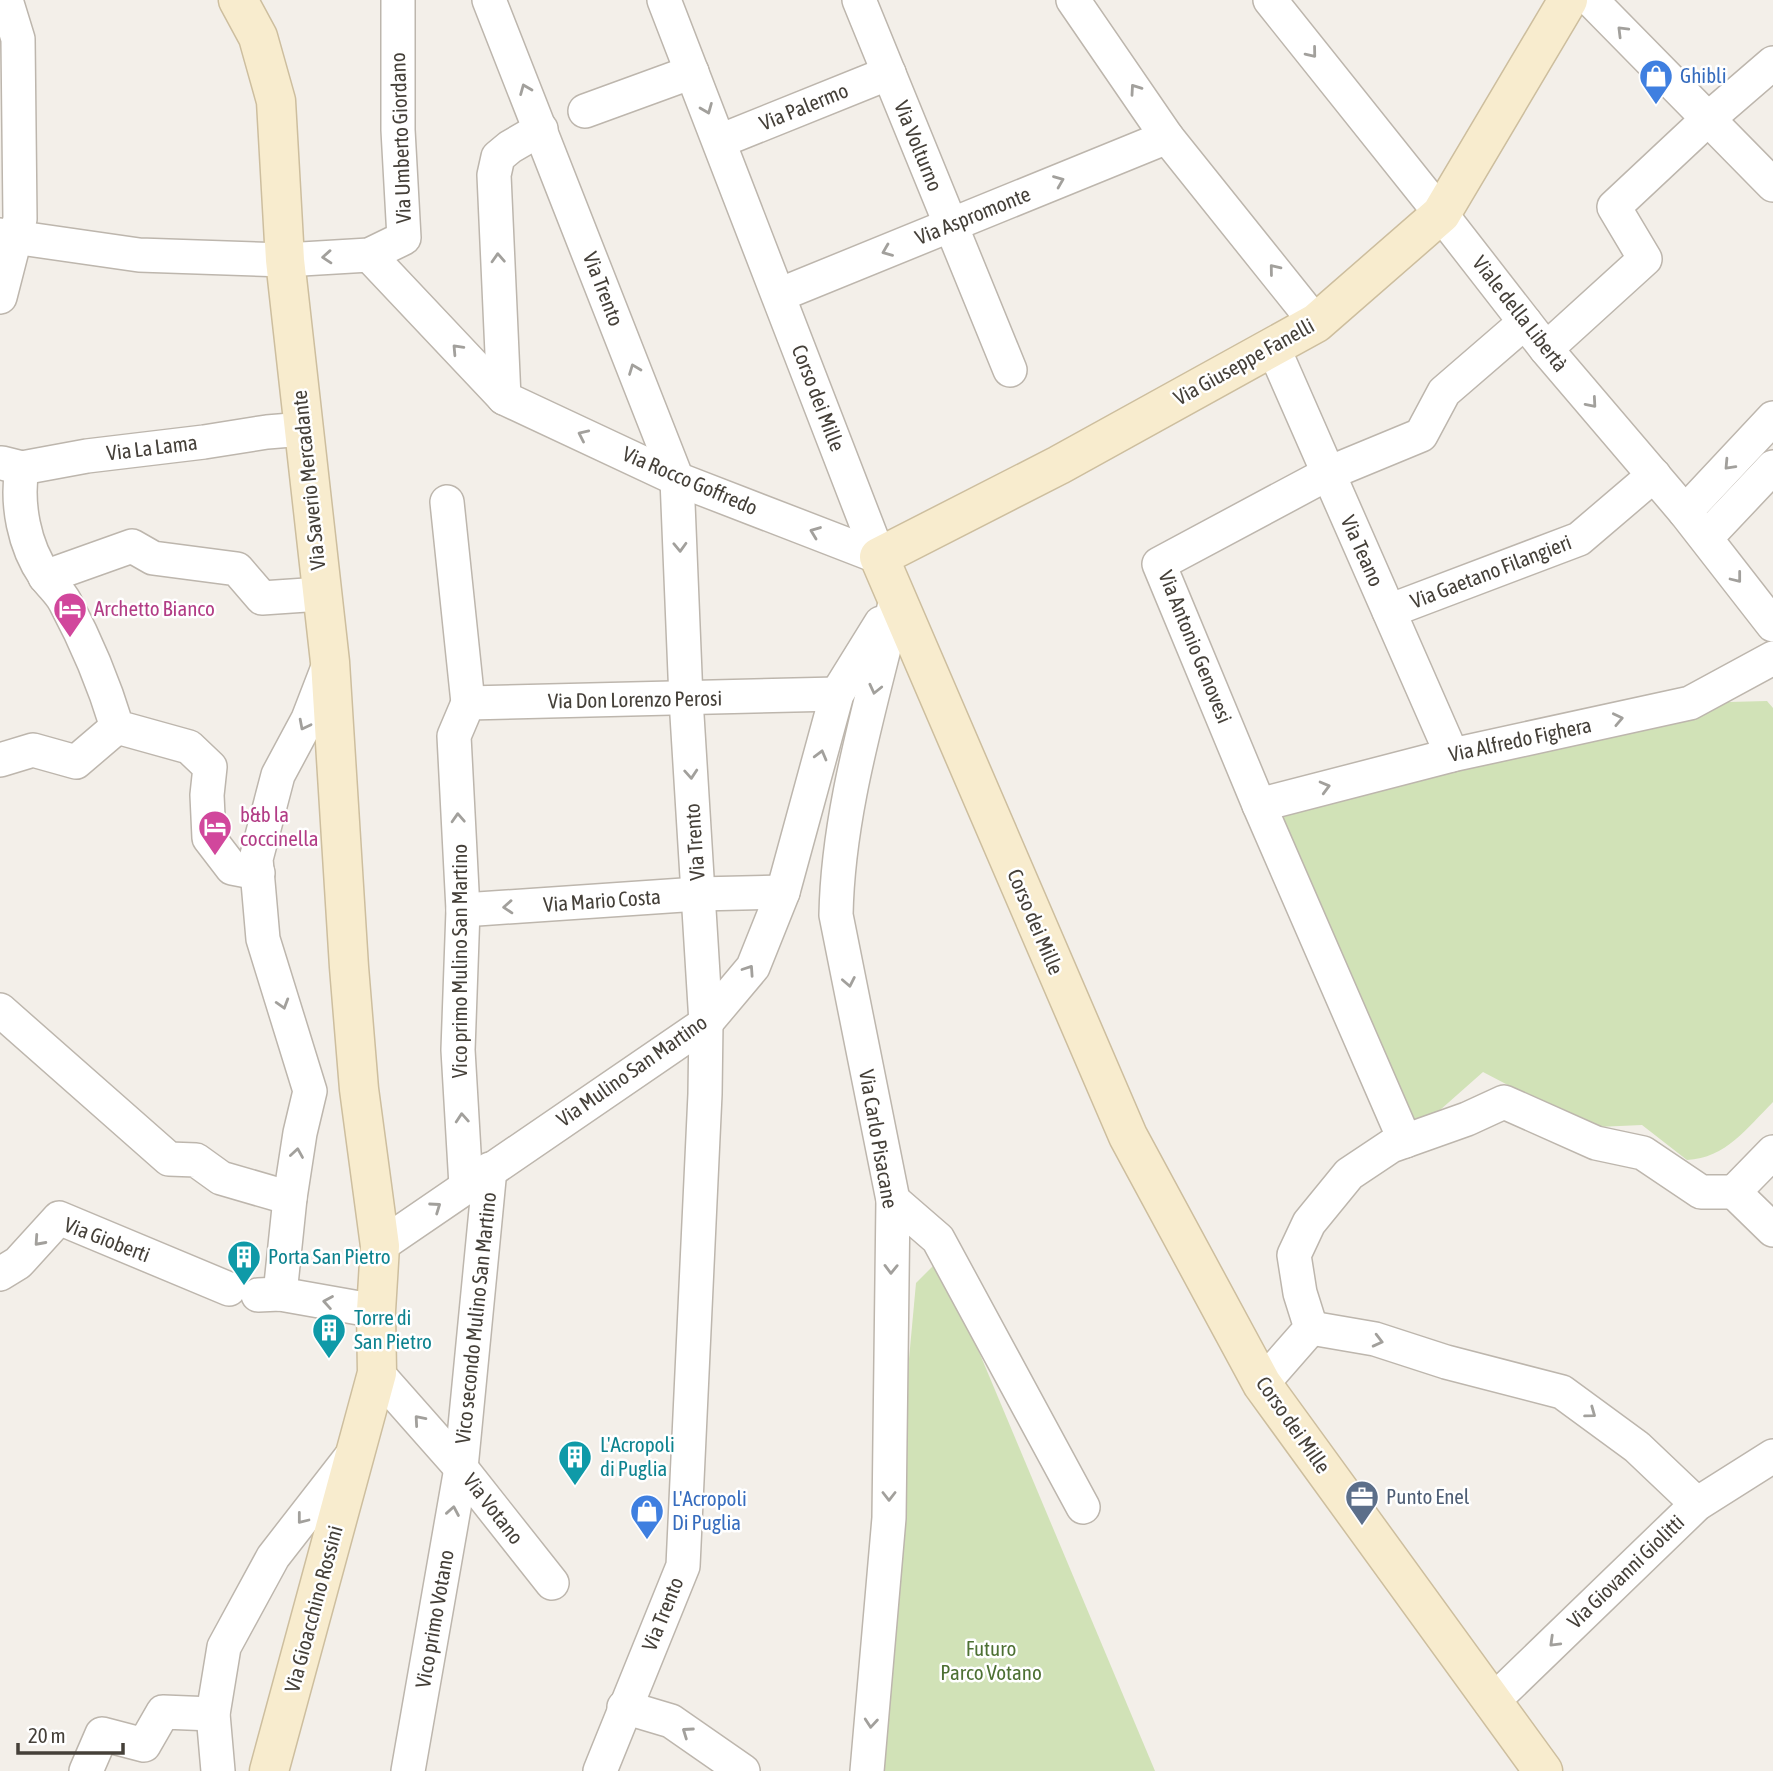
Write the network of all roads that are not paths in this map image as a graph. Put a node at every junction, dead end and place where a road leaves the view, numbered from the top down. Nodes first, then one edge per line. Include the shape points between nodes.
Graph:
1 (6, 0) edge
2 (398, 0) edge
3 (489, 0) edge
4 (664, 0) edge
5 (859, 0) edge
6 (1073, 0) edge
7 (1270, 0) edge
8 (1569, 0) edge
9 (1591, 0) edge
10 (240, 1) edge
11 (1773, 63) edge
12 (692, 72) junction
13 (888, 74) junction
14 (585, 111) dead end
15 (1708, 119) junction
16 (541, 129) junction
17 (1167, 136) junction
18 (720, 142) junction
19 (1773, 185) edge
20 (1441, 214) junction
21 (950, 226) junction
22 (8, 236) edge
23 (369, 255) junction
24 (285, 260) junction
25 (779, 295) junction
26 (0, 297) edge
27 (1317, 323) junction
28 (1525, 323) junction
29 (1273, 347) junction
30 (1546, 349) junction
31 (1010, 370) dead end
32 (504, 398) junction
33 (1773, 418) edge
34 (304, 429) junction
35 (11, 465) edge
36 (1773, 467) edge
37 (1329, 473) junction
38 (1654, 475) junction
39 (677, 478) junction
40 (447, 502) dead end
41 (1685, 512) junction
42 (1706, 538) junction
43 (879, 557) junction
44 (45, 577) junction
45 (320, 594) junction
46 (896, 599) junction
47 (1388, 611) junction
48 (1773, 625) edge
49 (1773, 658) edge
50 (330, 662) junction
51 (837, 694) junction
52 (686, 699) junction
53 (468, 704) junction
54 (117, 727) junction
55 (1451, 755) junction
56 (0, 760) edge
57 (1259, 805) junction
58 (258, 873) junction
59 (783, 892) junction
60 (698, 894) junction
61 (463, 910) junction
62 (349, 967) joint
63 (0, 1010) edge
64 (706, 1023) junction
65 (359, 1089) junction
66 (310, 1091) junction
67 (1405, 1141) junction
68 (1773, 1153) edge
69 (478, 1178) junction
70 (1734, 1192) junction
71 (290, 1198) junction
72 (892, 1200) junction
73 (1773, 1230) edge
74 (380, 1246) junction
75 (0, 1273) edge
76 (256, 1293) junction
77 (376, 1311) junction
78 (1311, 1328) junction
79 (377, 1373) junction
80 (1262, 1384) junction
81 (359, 1446) junction
82 (1773, 1456) edge
83 (461, 1468) junction
84 (1697, 1504) junction
85 (1083, 1507) dead end
86 (552, 1583) dead end
87 (1491, 1703) junction
88 (624, 1707) junction
89 (213, 1714) junction
90 (86, 1771) edge
91 (218, 1771) edge
92 (269, 1771) edge
93 (408, 1771) edge
94 (600, 1771) edge
95 (743, 1771) edge
96 (867, 1771) edge
97 (1543, 1771) edge

1 - 22 street via 18,39 20,219
2 - 23 street, Via Umberto Giordano via 404,238
16 -> 3 street, Via Trento
4 - 12 street, Corso dei Mille
5 - 13 street, Via Volturno
17 -> 6 street
7 -> 20 street, Viale della Libertà
8 - 20 street, Via Giuseppe Fanelli
15 -> 9 street
10 - 24 street, Via Saverio Mercadante via 258,37 276,101
11 - 15 street
12 - 14 street
12 -> 18 street, Corso dei Mille
13 - 18 street, Via Palermo
13 - 21 street, Via Volturno
15 - 19 street
15 - 30 street via 1614,207 1645,259
32 -> 16 street via 494,175 498,157
39 -> 16 street, Via Trento
21 -> 17 street, Via Aspromonte
27 -> 17 street
18 - 25 street, Corso dei Mille
20 - 27 street, Via Giuseppe Fanelli
20 - 28 street, Viale della Libertà
21 -> 25 street, Via Aspromonte
21 - 31 street, Via Volturno
22 - 24 street via 139,255
22 - 26 street
23 -> 24 street
32 -> 23 street, Via Rocco Goffredo
24 - 34 street, Via Saverio Mercadante
25 - 43 street, Corso dei Mille
27 - 29 street, Via Giuseppe Fanelli
28 - 30 street, Viale della Libertà
28 - 37 street, Via Antonio Genovesi via 1444,392 1420,435
29 - 37 street, Via Teano
29 - 43 street, Via Giuseppe Fanelli
30 -> 38 street, Viale della Libertà
39 -> 32 street, Via Rocco Goffredo
33 -> 41 street
34 - 35 street, Via La Lama
34 - 45 street, Via Saverio Mercadante
35 - 44 street via 20,484 27,546
36 - 42 street
37 - 47 street, Via Teano
37 - 57 street, Via Antonio Genovesi via 1159,564
38 - 41 street, Viale della Libertà
38 - 47 street, Via Gaetano Filangieri via 1579,539
43 -> 39 street, Via Rocco Goffredo
39 -> 52 street, Via Trento
40 - 53 street
41 - 42 street, Viale della Libertà
42 -> 48 street, Viale della Libertà
43 - 46 street, Corso dei Mille
44 - 45 street via 132,546 153,558 237,569 262,598
44 - 54 street via 64,600
45 - 50 street, Via Saverio Mercadante
46 - 51 street, Via Mulino San Martino
46 -> 72 street, Via Carlo Pisacane via 848,799 836,915
46 - 80 street, Corso dei Mille via 1128,1136
47 - 55 street, Via Teano
55 -> 49 street, Via Alfredo Fighera via 1690,703
50 -> 58 street via 308,719 278,775 256,859
50 - 62 street, Via Saverio Mercadante
51 - 52 street, Via Don Lorenzo Perosi
59 -> 51 street, Via Mulino San Martino
52 - 53 street, Via Don Lorenzo Perosi
52 -> 60 street, Via Trento
61 -> 53 street, Vico primo Mulino San Martino via 454,736
54 - 56 street via 76,762 33,750
54 - 58 street via 189,747 210,767 209,838 232,868
57 -> 55 street, Via Alfredo Fighera
57 - 67 street, Via Antonio Genovesi
58 -> 66 street via 263,939
59 - 60 street, Via Mario Costa
64 -> 59 street, Via Mulino San Martino via 753,967
60 -> 61 street, Via Mario Costa
60 - 64 street, Via Trento
69 -> 61 street, Vico primo Mulino San Martino via 458,1051
62 - 65 street, Via Gioacchino Rossini
63 - 71 street via 169,1159 196,1160 221,1178
64 - 69 street, Via Mulino San Martino
64 - 88 street, Via Trento via 683,1566
65 - 66 street
65 - 74 street, Via Gioacchino Rossini
71 -> 66 street
67 - 70 street via 1504,1102 1596,1143 1643,1153 1701,1192
67 - 78 street via 1349,1174 1309,1223 1294,1255
68 - 70 street
74 -> 69 street, Via Mulino San Martino
69 - 83 street, Vico secondo Mulino San Martino
70 - 73 street
71 - 76 street
72 - 85 street via 938,1238
72 -> 96 street, Via Carlo Pisacane via 889,1518
74 - 77 street, Via Gioacchino Rossini
76 -> 75 street, Via Gioberti via 59,1218 18,1263
77 -> 76 street
77 - 79 street, Via Gioacchino Rossini
78 - 80 street
78 -> 84 street via 1375,1339 1562,1392 1637,1447
79 - 81 street, Via Gioacchino Rossini
83 -> 79 street, Via Votano
80 - 87 street, Corso dei Mille
81 -> 89 street, Via Gioacchino Rossini via 273,1557 224,1647
81 - 92 street, Via Gioacchino Rossini
82 - 84 street, Via Giovanni Giolitti
83 - 86 street, Via Votano
93 -> 83 street, Vico primo Votano
84 -> 87 street, Via Giovanni Giolitti
87 - 97 street, Corso dei Mille
88 - 94 street, Via Trento
95 -> 88 street via 671,1721
89 - 90 street via 163,1712 144,1745 102,1734
89 - 91 street, Via Gioacchino Rossini

